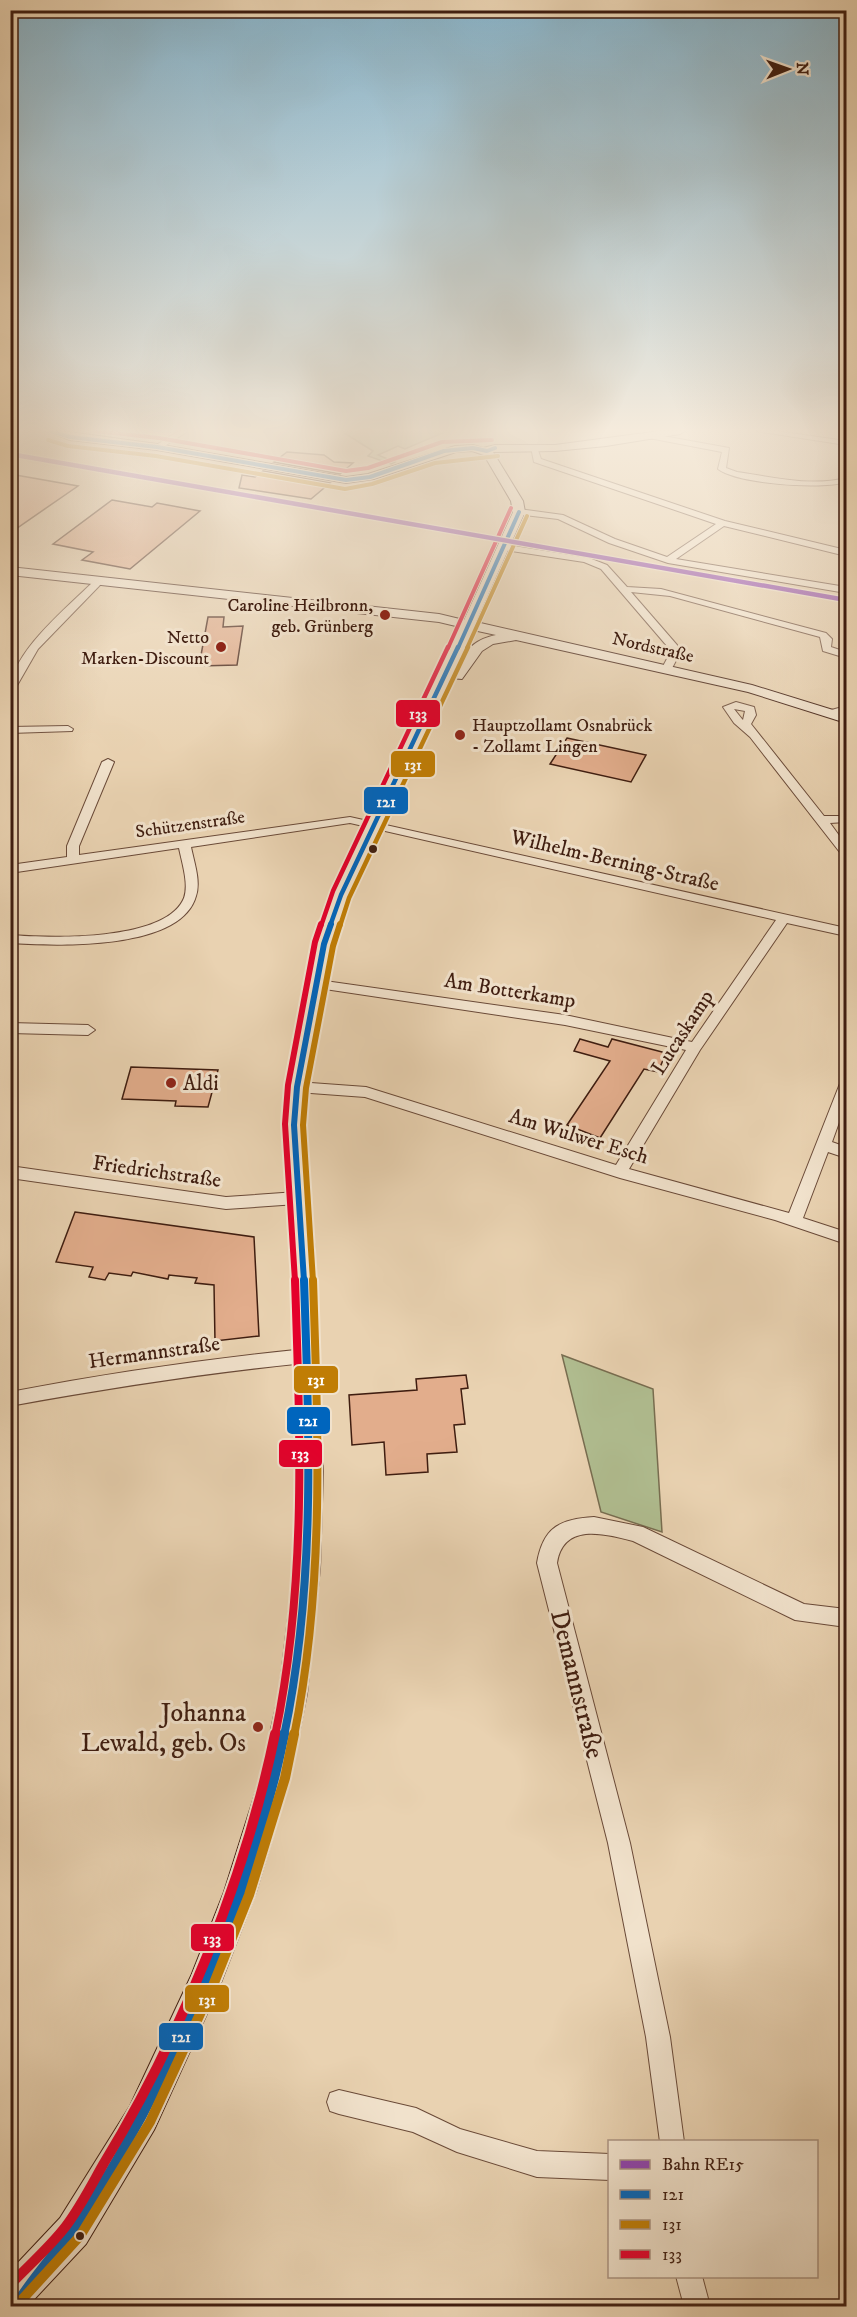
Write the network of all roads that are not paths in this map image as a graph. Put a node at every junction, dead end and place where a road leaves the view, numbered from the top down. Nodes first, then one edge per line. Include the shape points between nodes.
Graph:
1 (506, 539) edge
2 (610, 539) edge
3 (701, 539) edge
4 (789, 539) edge
5 (502, 547) junction
6 (846, 553) edge
7 (668, 560) junction
8 (10, 571) edge
9 (98, 582) junction
10 (626, 590) junction
11 (846, 590) edge
12 (468, 624) junction
13 (554, 643) junction
14 (846, 655) edge
15 (666, 670) junction
16 (10, 689) edge
17 (437, 694) junction
18 (846, 709) edge
19 (829, 712) junction
20 (846, 719) edge
21 (68, 729) dead end
22 (10, 730) edge
23 (753, 734) junction
24 (108, 762) dead end
25 (846, 819) edge
26 (822, 820) junction
27 (374, 825) junction
28 (184, 843) junction
29 (846, 852) edge
30 (73, 859) junction
31 (10, 869) edge
32 (785, 917) junction
33 (846, 932) edge
34 (10, 939) edge
35 (318, 984) junction
36 (10, 1028) edge
37 (88, 1030) dead end
38 (695, 1047) junction
39 (846, 1086) edge
40 (297, 1087) junction
41 (824, 1145) junction
42 (846, 1153) edge
43 (10, 1172) edge
44 (620, 1172) junction
45 (297, 1198) junction
46 (794, 1221) junction
47 (846, 1238) edge
48 (305, 1356) junction
49 (10, 1399) edge
50 (846, 1618) edge
51 (339, 2102) dead end
52 (672, 2140) edge
53 (608, 2167) edge
54 (689, 2278) edge
55 (20, 2294) edge
56 (697, 2307) edge

1 - 5 main road
2 - 7 street
3 - 7 street
4 - 6 street
5 - 10 street via 597,564
5 - 12 main road
7 - 11 street
8 - 9 main road, Nordstraße
9 - 12 main road, Nordstraße
9 - 16 street via 34,648
10 - 14 street via 664,591 813,632 827,639 827,650
10 - 15 street via 672,645 674,655
12 - 13 main road, Nordstraße
12 - 17 main road
13 - 15 main road, Nordstraße
13 - 17 main road via 520,638 482,642 475,646 451,685
15 - 19 main road, Nordstraße
17 - 27 main road
18 - 19 street, Nordstraße
19 - 20 main road, Nordstraße
21 - 22 street
23 - 23 street via 746,724 750,709 736,705 728,708
23 - 26 street
24 - 30 street via 73,846
25 - 26 street
26 - 29 street
27 - 28 street, Schützenstraße via 334,821
27 - 32 street, Wilhelm-Berning-Straße
27 - 35 main road via 341,895 324,944
28 - 30 street, Schützenstraße
28 - 34 street via 190,898 180,914 162,926 102,939
30 - 31 street, Schützenstraße
32 - 33 street, Wilhelm-Berning-Straße
32 - 38 street, Lucaskamp
35 - 38 street, Am Botterkamp via 565,1020
35 - 40 main road
36 - 37 street
38 - 44 street, Lucaskamp
39 - 41 street
40 - 44 street, Am Wulwer Esch via 366,1092
40 - 45 main road
41 - 42 street
41 - 46 street
43 - 45 street, Friedrichstraße via 226,1203
44 - 46 street, Am Wulwer Esch
45 - 48 main road via 303,1242
46 - 47 street, Am Wulwer Esch
48 - 49 street, Hermannstraße via 203,1366
48 - 55 main road via 310,1471 307,1568 301,1639 276,1775 240,1892 204,1985 142,2118 73,2231
50 - 52 street, Demannstraße via 802,1613 636,1533 618,1528 579,1526 558,1533 547,1551 637,1924
51 - 53 street via 416,2120 457,2140 537,2164
54 - 56 street

